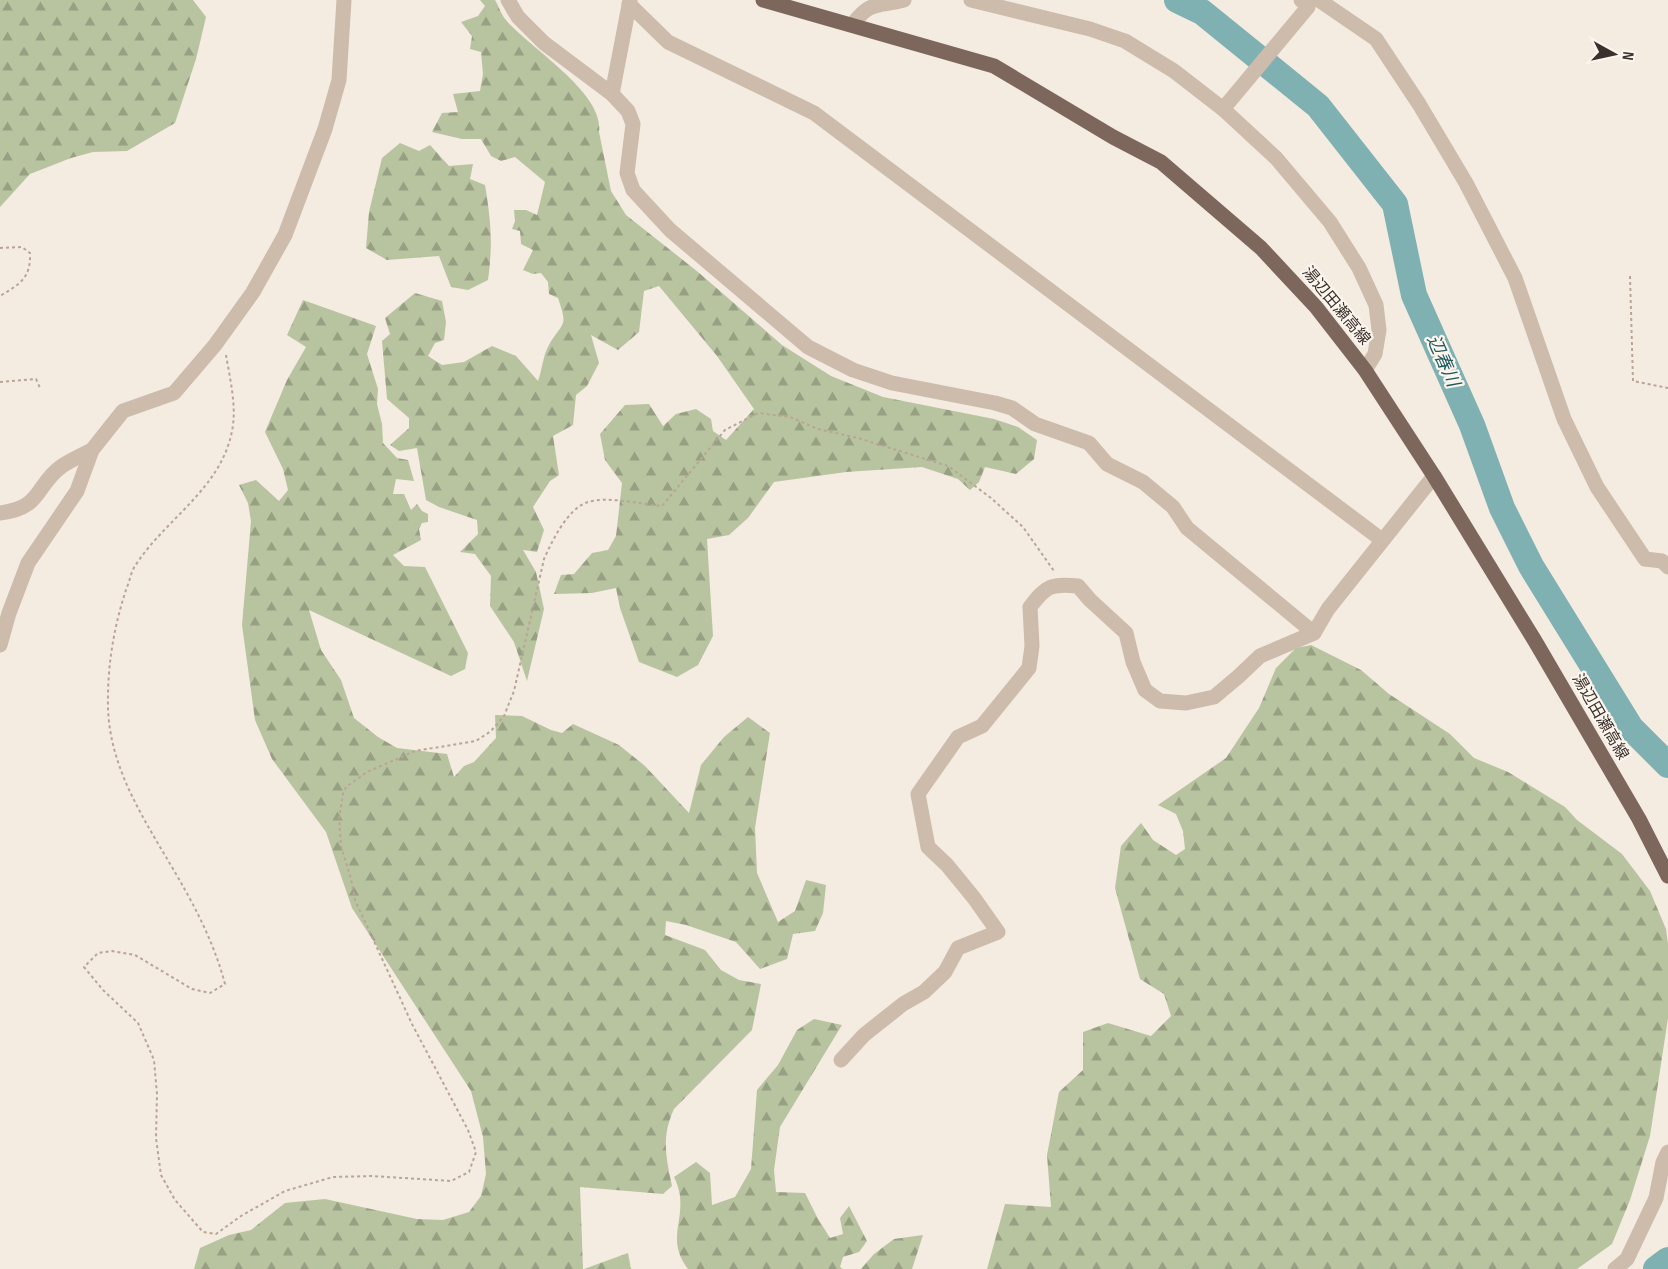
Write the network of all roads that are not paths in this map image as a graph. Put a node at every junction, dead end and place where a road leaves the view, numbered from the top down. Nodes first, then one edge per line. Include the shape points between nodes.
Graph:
1 (344, 0) edge
2 (508, 0) edge
3 (763, 0) edge
4 (904, 0) edge
5 (971, 0) edge
6 (1301, 0) edge
7 (1319, 0) edge
8 (630, 2) edge
9 (853, 24) junction
10 (612, 94) junction
11 (1227, 105) junction
12 (1365, 370) junction
13 (92, 450) junction
14 (1434, 476) junction
15 (0, 513) edge
16 (1382, 540) junction
17 (1668, 567) edge
18 (1314, 633) junction
19 (0, 645) edge
20 (1668, 876) edge
21 (841, 1060) dead end
22 (1668, 1152) edge
23 (1616, 1269) edge

1 - 13 street via 339,80 285,235 253,292 174,393 123,411
2 - 10 street via 518,17 544,43
3 - 9 main road, 湯辺田瀬高線
4 - 9 street via 864,10
5 - 11 street via 1125,41
6 - 11 street via 1308,7
7 - 17 street via 1376,39 1419,104 1515,278 1564,418 1597,487 1645,560 1662,561
8 - 10 street
8 - 16 street via 668,42 814,113
9 - 12 main road, 湯辺田瀬高線 via 994,66 1161,162 1261,248 1316,307
10 - 18 street via 628,111 633,124 627,173 633,190 670,230 808,347 853,370 892,383 1012,408 1035,424 1089,443 1107,464 1143,482 1173,507 1187,528
11 - 12 street via 1330,222 1359,268 1376,305 1379,330 1375,354
12 - 14 main road, 湯辺田瀬高線
13 - 15 street via 61,467 30,504 15,512
13 - 19 street via 77,491 28,563
14 - 16 street
14 - 20 main road, 湯辺田瀬高線 via 1541,651
16 - 18 street
18 - 21 street via 1260,656 1214,697 1186,703 1160,701 1145,690 1126,633 1078,586 1063,584 1044,589 1030,607 1029,668 982,726 958,737 918,794 928,847 947,865 998,932 958,948 945,972 864,1035
22 - 23 street via 1656,1198 1627,1259

